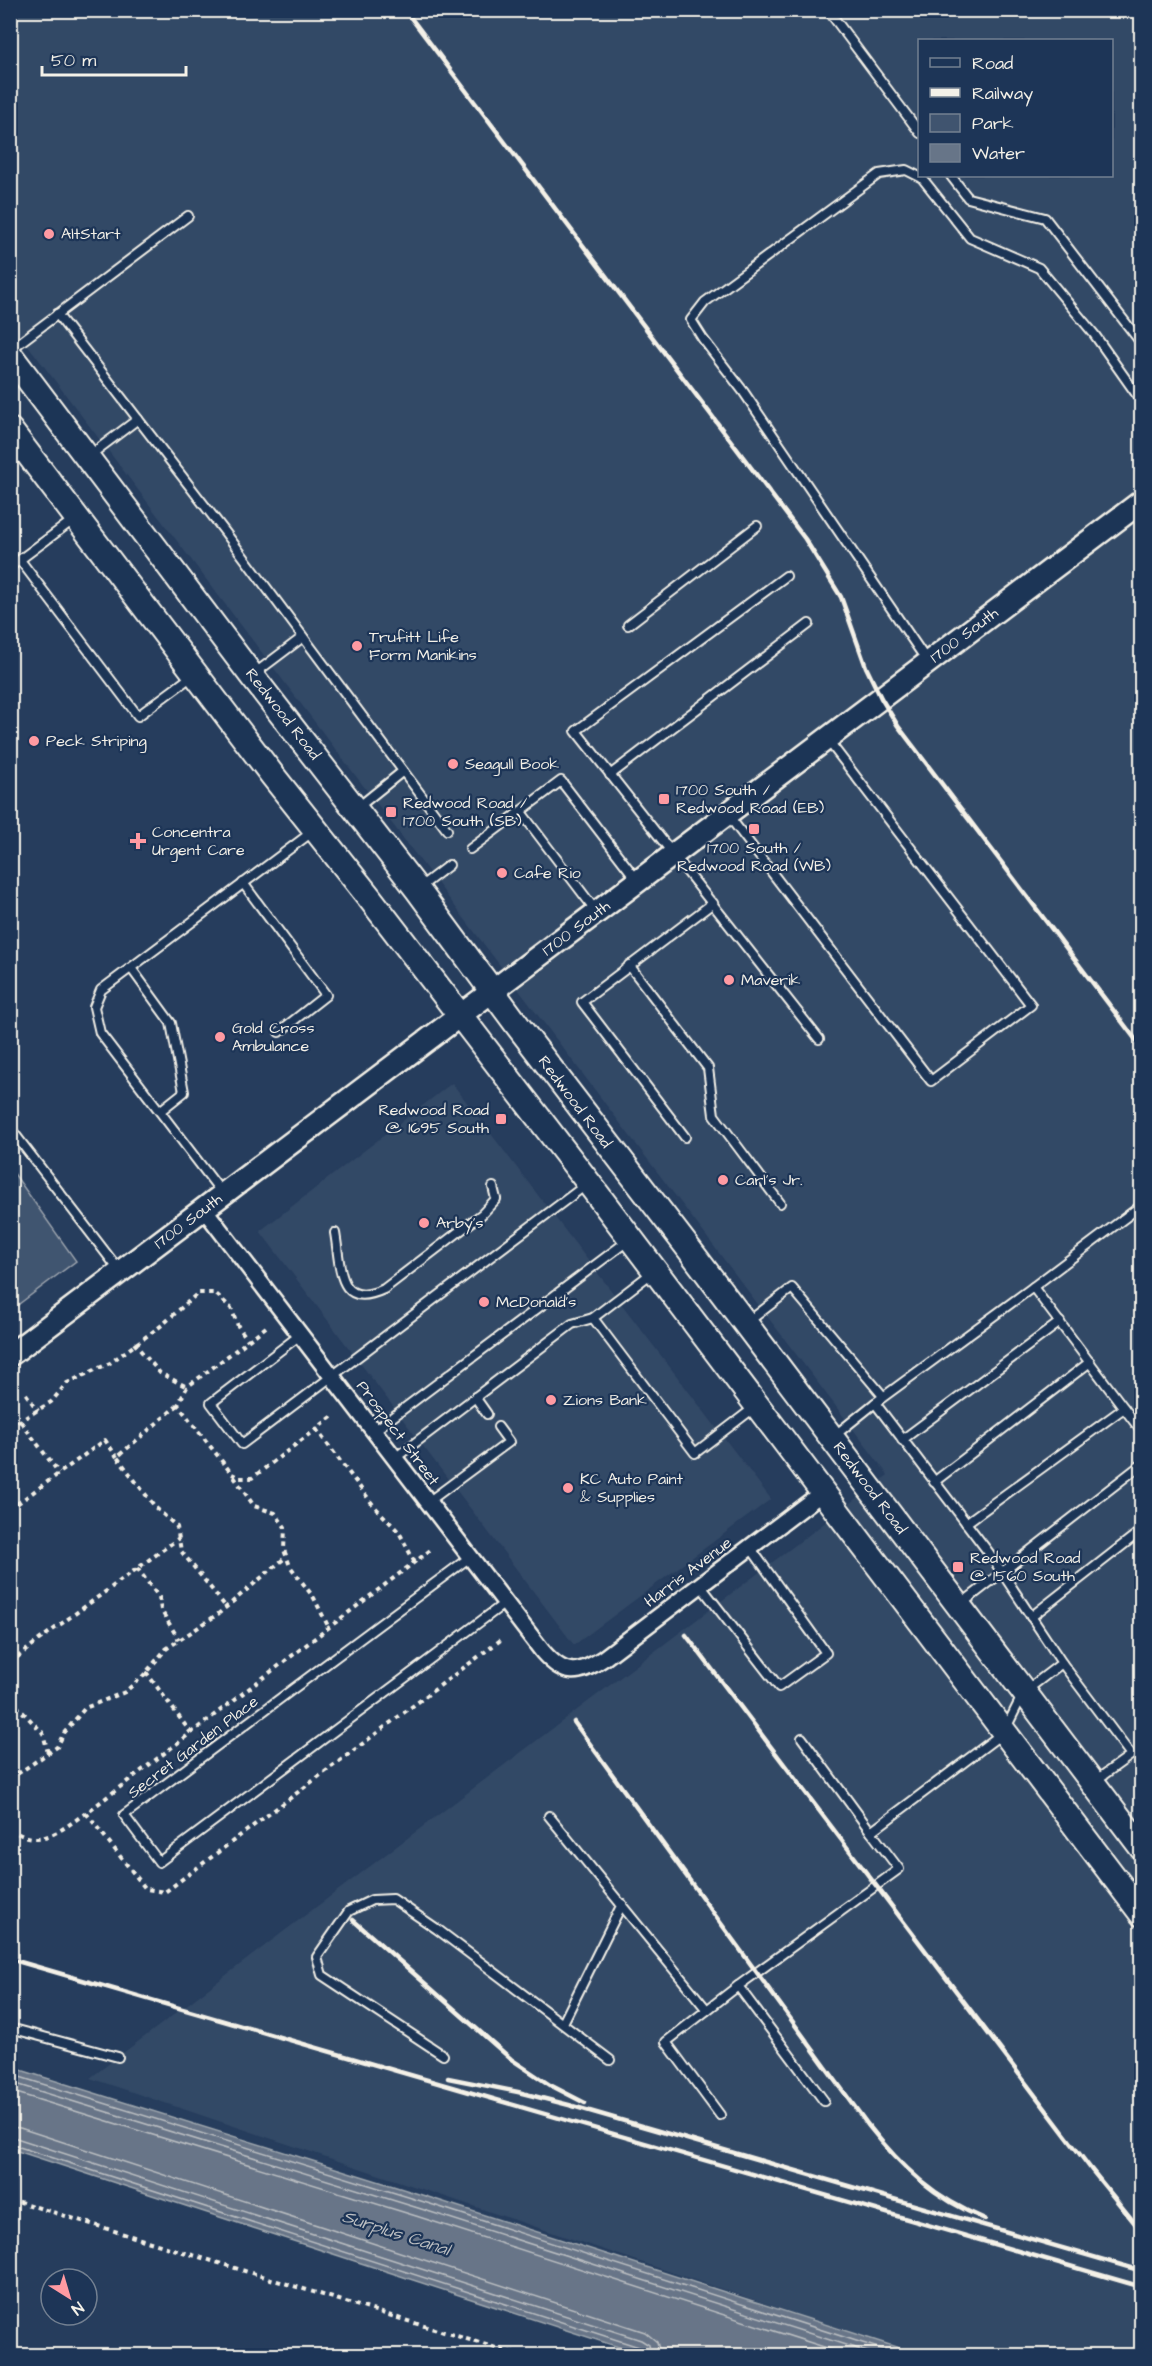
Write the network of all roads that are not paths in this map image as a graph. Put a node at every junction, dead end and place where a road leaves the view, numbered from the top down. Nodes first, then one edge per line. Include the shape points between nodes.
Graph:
1 (828, 10) edge
2 (918, 130) edge
3 (918, 176) edge
4 (920, 177) edge
5 (952, 177) edge
6 (188, 216) dead end
7 (57, 314) junction
8 (1142, 344) edge
9 (10, 350) edge
10 (10, 355) edge
11 (1142, 402) edge
12 (138, 419) junction
13 (10, 430) edge
14 (88, 457) junction
15 (1142, 501) edge
16 (76, 517) junction
17 (757, 526) dead end
18 (20, 560) junction
19 (10, 567) edge
20 (786, 576) dead end
21 (809, 624) dead end
22 (628, 625) dead end
23 (303, 637) junction
24 (928, 662) junction
25 (195, 673) junction
26 (252, 675) junction
27 (827, 739) junction
28 (403, 771) junction
29 (610, 775) junction
30 (356, 809) junction
31 (521, 812) junction
32 (727, 814) junction
33 (315, 829) junction
34 (447, 830) dead end
35 (470, 849) dead end
36 (675, 854) junction
37 (448, 865) dead end
38 (638, 882) junction
39 (243, 883) junction
40 (417, 889) junction
41 (713, 903) junction
42 (597, 912) junction
43 (629, 965) junction
44 (131, 968) junction
45 (492, 991) junction
46 (460, 1016) junction
47 (279, 1032) dead end
48 (819, 1039) dead end
49 (160, 1111) junction
50 (10, 1128) edge
51 (685, 1137) dead end
52 (588, 1182) junction
53 (493, 1187) dead end
54 (223, 1194) junction
55 (780, 1203) dead end
56 (1142, 1205) edge
57 (204, 1209) junction
58 (335, 1233) dead end
59 (631, 1239) junction
60 (655, 1271) junction
61 (121, 1272) junction
62 (1033, 1287) junction
63 (592, 1318) junction
64 (1060, 1322) junction
65 (746, 1324) junction
66 (300, 1335) junction
67 (10, 1354) edge
68 (1090, 1362) junction
69 (332, 1376) junction
70 (883, 1396) junction
71 (475, 1398) junction
72 (874, 1403) junction
73 (757, 1405) junction
74 (1124, 1408) junction
75 (487, 1414) dead end
76 (498, 1427) dead end
77 (374, 1431) junction
78 (1142, 1432) edge
79 (832, 1437) junction
80 (902, 1440) junction
81 (395, 1458) junction
82 (1142, 1464) edge
83 (934, 1482) junction
84 (823, 1492) junction
85 (428, 1503) junction
86 (966, 1523) junction
87 (1142, 1530) edge
88 (750, 1547) junction
89 (470, 1557) junction
90 (1001, 1572) junction
91 (700, 1585) junction
92 (505, 1603) junction
93 (959, 1606) junction
94 (1031, 1617) junction
95 (1062, 1663) junction
96 (570, 1671) joint
97 (1024, 1692) junction
98 (1004, 1732) junction
99 (802, 1738) dead end
100 (1093, 1783) junction
101 (549, 1816) dead end
102 (871, 1832) junction
103 (1142, 1848) edge
104 (622, 1904) junction
105 (1142, 1914) edge
106 (738, 1986) junction
107 (707, 2010) junction
108 (563, 2023) junction
109 (10, 2028) edge
110 (442, 2055) dead end
111 (118, 2057) dead end
112 (610, 2060) dead end
113 (824, 2101) dead end
114 (720, 2115) dead end

1 - 2 lane
3 - 24 lane via 906,170 879,174 705,302 691,320
4 - 11 lane via 970,238 1039,268 1094,334
5 - 8 lane via 968,198 1045,218
6 - 7 lane
7 - 9 lane
7 - 12 lane
10 - 14 main road, Redwood Road
12 - 14 lane
12 - 23 lane
13 - 16 main road
14 - 26 main road, Redwood Road
15 - 24 street, 1700 South
16 - 18 lane
16 - 25 main road
17 - 22 lane
18 - 19 lane
18 - 25 lane via 138,716
20 - 29 lane via 576,731
21 - 29 lane
23 - 26 lane
23 - 28 lane
24 - 27 street, 1700 South
25 - 33 main road
26 - 30 main road, Redwood Road
27 - 32 street, 1700 South
27 - 32 lane via 1031,1005 931,1081
28 - 30 lane
28 - 34 lane
29 - 36 lane
30 - 40 main road, Redwood Road
31 - 35 lane
31 - 38 lane via 561,781
31 - 42 lane
32 - 36 street, 1700 South
33 - 39 lane
33 - 46 main road
36 - 38 street, 1700 South
36 - 41 lane
37 - 40 lane
38 - 42 street, 1700 South
39 - 44 lane
39 - 47 lane via 326,995
40 - 45 main road, Redwood Road
41 - 43 lane
41 - 48 lane
42 - 45 street, 1700 South
43 - 51 lane via 582,1002
43 - 55 lane via 708,1068 714,1115
44 - 49 lane via 171,1023 184,1092
44 - 49 lane via 101,990 94,1007 100,1033
45 - 46 street, 1700 South
45 - 65 main road, Redwood Road
46 - 52 main road
46 - 54 street, 1700 South
49 - 54 lane
50 - 61 lane
52 - 59 main road
52 - 69 lane
53 - 58 lane via 496,1199 482,1214 373,1294 363,1296 347,1289
54 - 57 street, 1700 South
56 - 62 lane
57 - 61 street, 1700 South
57 - 66 street, Prospect Street
59 - 60 main road
59 - 77 lane
60 - 63 lane
60 - 73 main road
61 - 67 street, 1700 South
62 - 64 lane
62 - 70 lane
63 - 71 lane via 572,1324
63 - 73 lane via 695,1453
64 - 68 lane
64 - 80 lane
65 - 70 lane via 792,1288
65 - 79 main road, Redwood Road
66 - 69 street, Prospect Street
66 - 69 lane via 211,1403 242,1444
68 - 74 lane
68 - 83 lane
69 - 77 street, Prospect Street
70 - 72 lane
71 - 75 lane
71 - 81 lane
72 - 79 lane
72 - 80 lane
73 - 84 main road
74 - 78 lane
74 - 86 lane
76 - 85 lane via 509,1442
77 - 81 street, Prospect Street
79 - 93 main road, Redwood Road
80 - 83 lane
81 - 85 street, Prospect Street
82 - 90 lane
83 - 86 lane
84 - 88 street, Harris Avenue
84 - 98 main road
85 - 89 street, Prospect Street
86 - 90 lane
87 - 94 lane
88 - 91 street, Harris Avenue
88 - 91 lane via 826,1653 779,1687
89 - 92 street, Prospect Street
89 - 92 lane, Secret Garden Place via 124,1815 159,1862
90 - 93 lane
90 - 94 lane
91 - 96 street, Harris Avenue via 594,1664
92 - 96 street, Prospect Street via 550,1660
93 - 97 main road, Redwood Road
94 - 95 lane
95 - 97 lane
95 - 100 lane via 1131,1755
97 - 98 lane
97 - 100 main road, Redwood Road
98 - 102 lane
98 - 105 main road
99 - 102 lane
100 - 103 main road, Redwood Road
101 - 104 lane
102 - 106 lane via 899,1869
104 - 107 lane
104 - 108 lane
106 - 107 lane
106 - 113 lane
107 - 114 lane via 666,2042
108 - 110 lane via 393,1899 372,1900 349,1911 317,1957 322,1975
108 - 112 lane
109 - 111 lane

